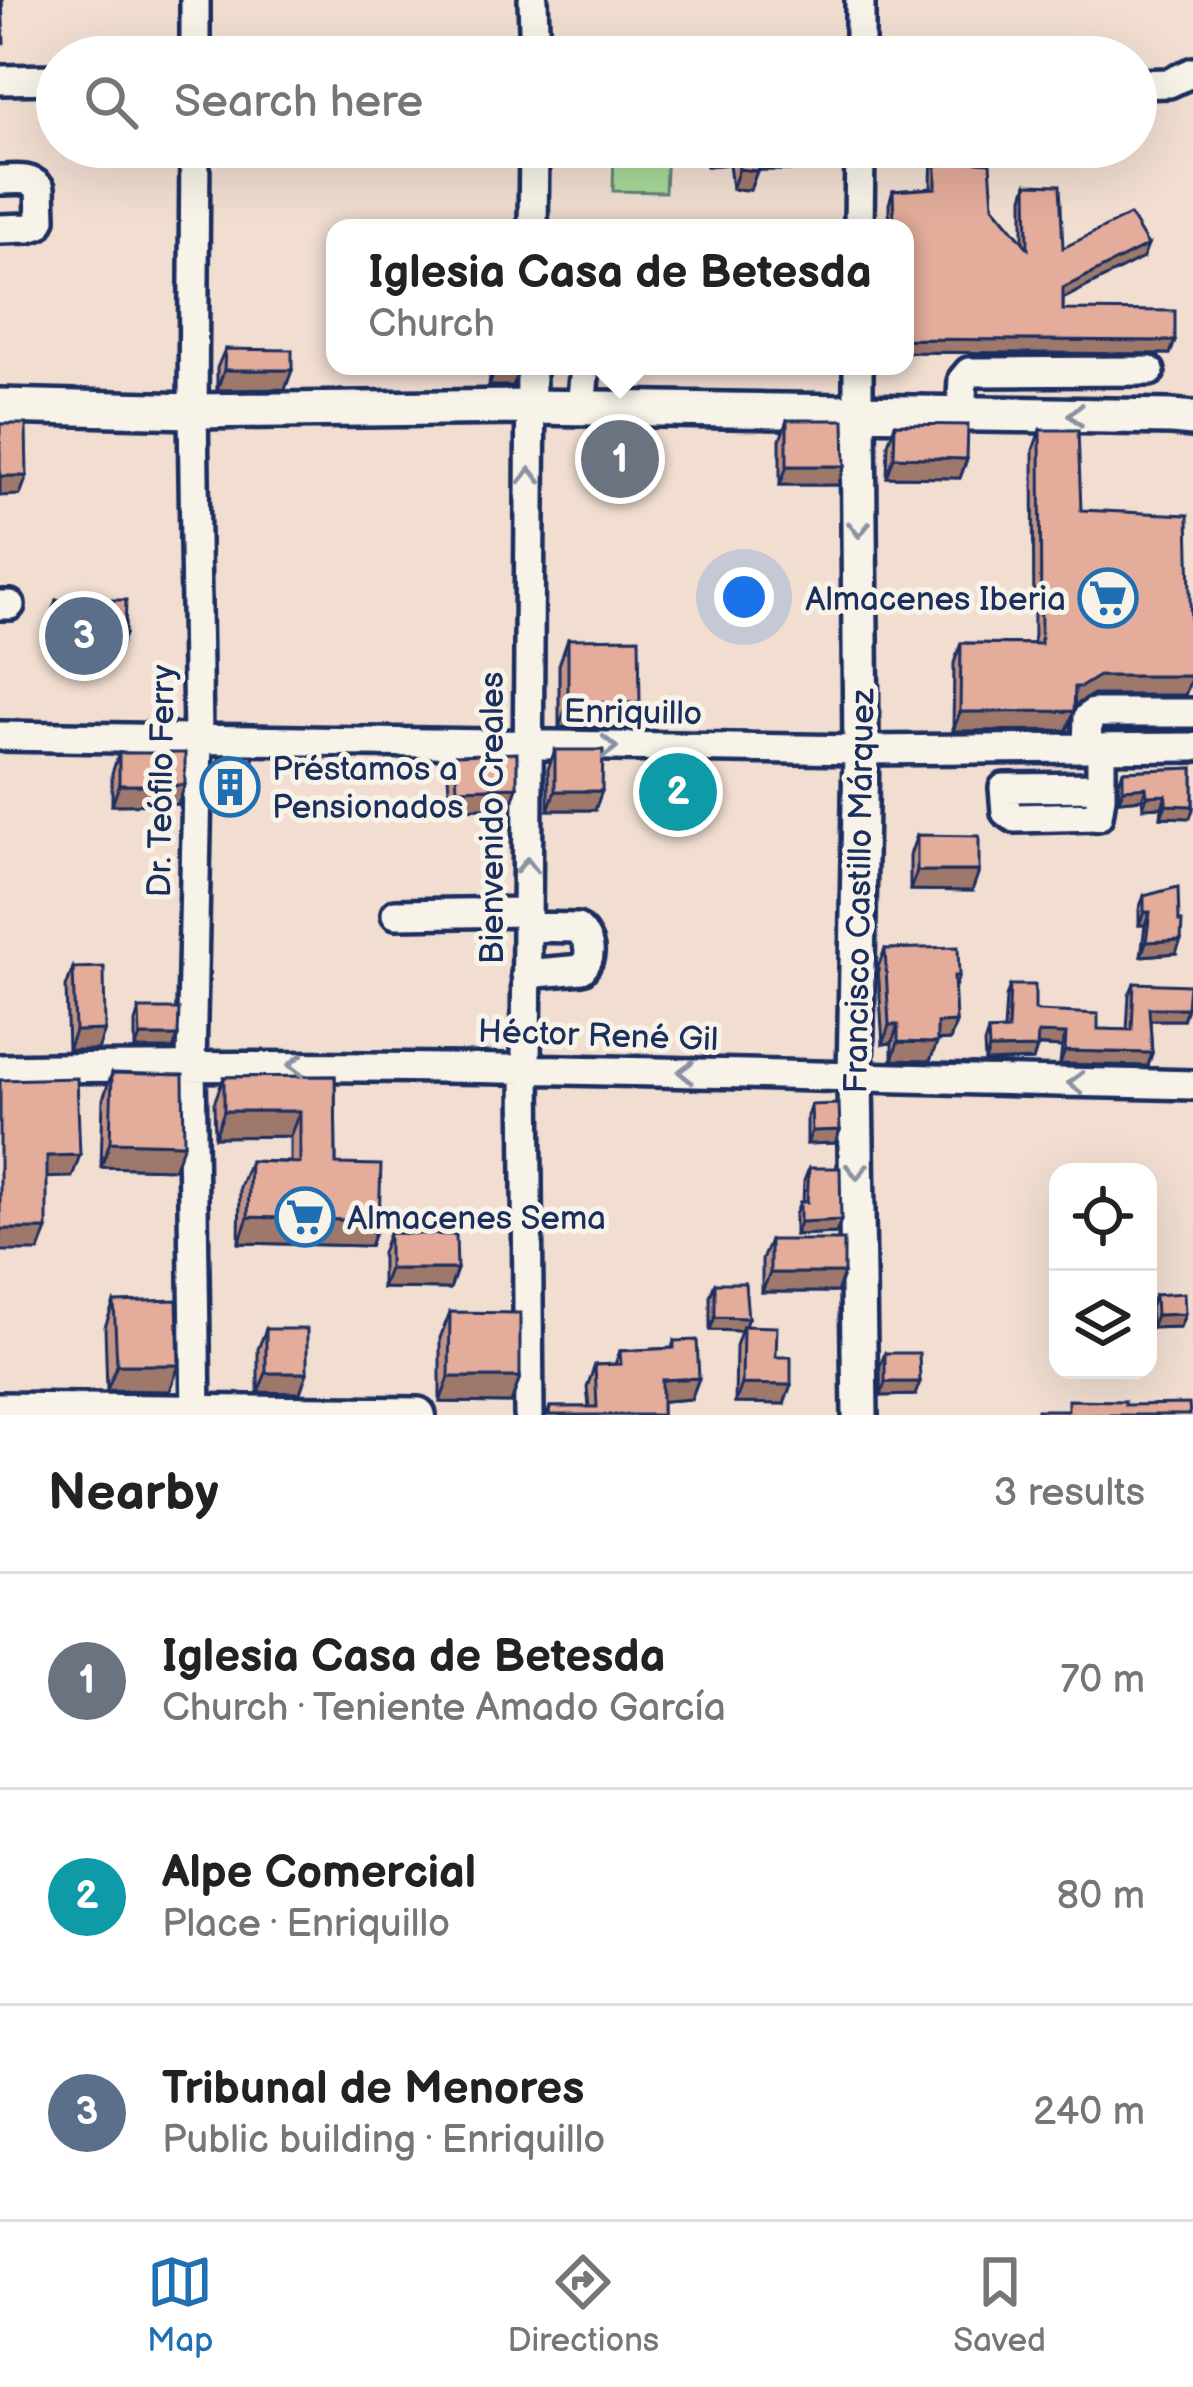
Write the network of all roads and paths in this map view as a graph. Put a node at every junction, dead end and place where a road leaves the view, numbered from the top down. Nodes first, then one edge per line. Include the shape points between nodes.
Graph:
1 (195, 0) edge
2 (533, 0) edge
3 (860, 0) edge
4 (196, 36) edge
5 (534, 36) edge
6 (860, 36) edge
7 (1193, 72) edge
8 (36, 79) edge
9 (0, 80) edge
10 (1157, 83) edge
11 (195, 168) edge
12 (534, 168) edge
13 (860, 168) edge
14 (0, 180) edge
15 (533, 219) edge
16 (859, 219) edge
17 (0, 229) edge
18 (1150, 370) dead end
19 (531, 375) edge
20 (584, 375) edge
21 (858, 375) edge
22 (0, 406) edge
23 (530, 406) junction
24 (581, 407) junction
25 (193, 411) junction
26 (858, 412) junction
27 (961, 414) junction
28 (1193, 419) edge
29 (1193, 713) edge
30 (0, 736) edge
31 (198, 738) junction
32 (527, 745) junction
33 (1193, 747) edge
34 (1094, 748) junction
35 (1006, 749) junction
36 (861, 750) junction
37 (396, 914) dead end
38 (527, 919) junction
39 (526, 974) junction
40 (191, 1065) junction
41 (526, 1067) junction
42 (0, 1069) edge
43 (855, 1078) junction
44 (1193, 1085) edge
45 (0, 1410) edge
46 (196, 1413) edge
47 (418, 1415) edge
48 (529, 1415) edge
49 (860, 1415) edge

1 - 4 street
2 - 5 street
3 - 6 street
7 - 10 street
8 - 9 street
11 - 25 street, Dr. Teófilo Ferry
12 - 15 street
13 - 16 street
14 - 17 street via 40,188 38,225
18 - 27 street via 970,372
19 - 23 street, Bienvenido Creales
20 - 24 street
21 - 26 street, Francisco Castillo Márquez
22 - 25 main road
23 - 24 main road
23 - 25 main road
32 -> 23 street, Bienvenido Creales
24 - 26 main road
25 - 31 street, Dr. Teófilo Ferry
26 - 27 main road
26 -> 36 main road, Francisco Castillo Márquez
28 -> 27 main road
29 - 34 street via 1093,713
30 - 31 street, Enriquillo
31 - 32 street, Enriquillo
31 - 40 street, Dr. Teófilo Ferry
32 -> 36 street, Enriquillo
38 -> 32 street, Bienvenido Creales
33 - 34 street, Enriquillo
34 - 35 street, Enriquillo
34 - 35 street via 1098,816 1069,818 1006,812
35 - 36 street, Enriquillo
36 - 43 main road, Francisco Castillo Márquez
37 - 38 street
38 - 39 street, Bienvenido Creales
38 - 39 street via 577,928 590,947 582,969
39 - 41 street, Bienvenido Creales
41 -> 40 street, Héctor René Gil
40 - 42 street, Héctor René Gil
40 - 46 street, Dr. Teófilo Ferry
43 -> 41 street, Héctor René Gil
41 - 48 street, Bienvenido Creales
44 -> 43 street, Héctor René Gil
43 -> 49 main road, Francisco Castillo Márquez
45 - 46 main road
46 - 47 main road

